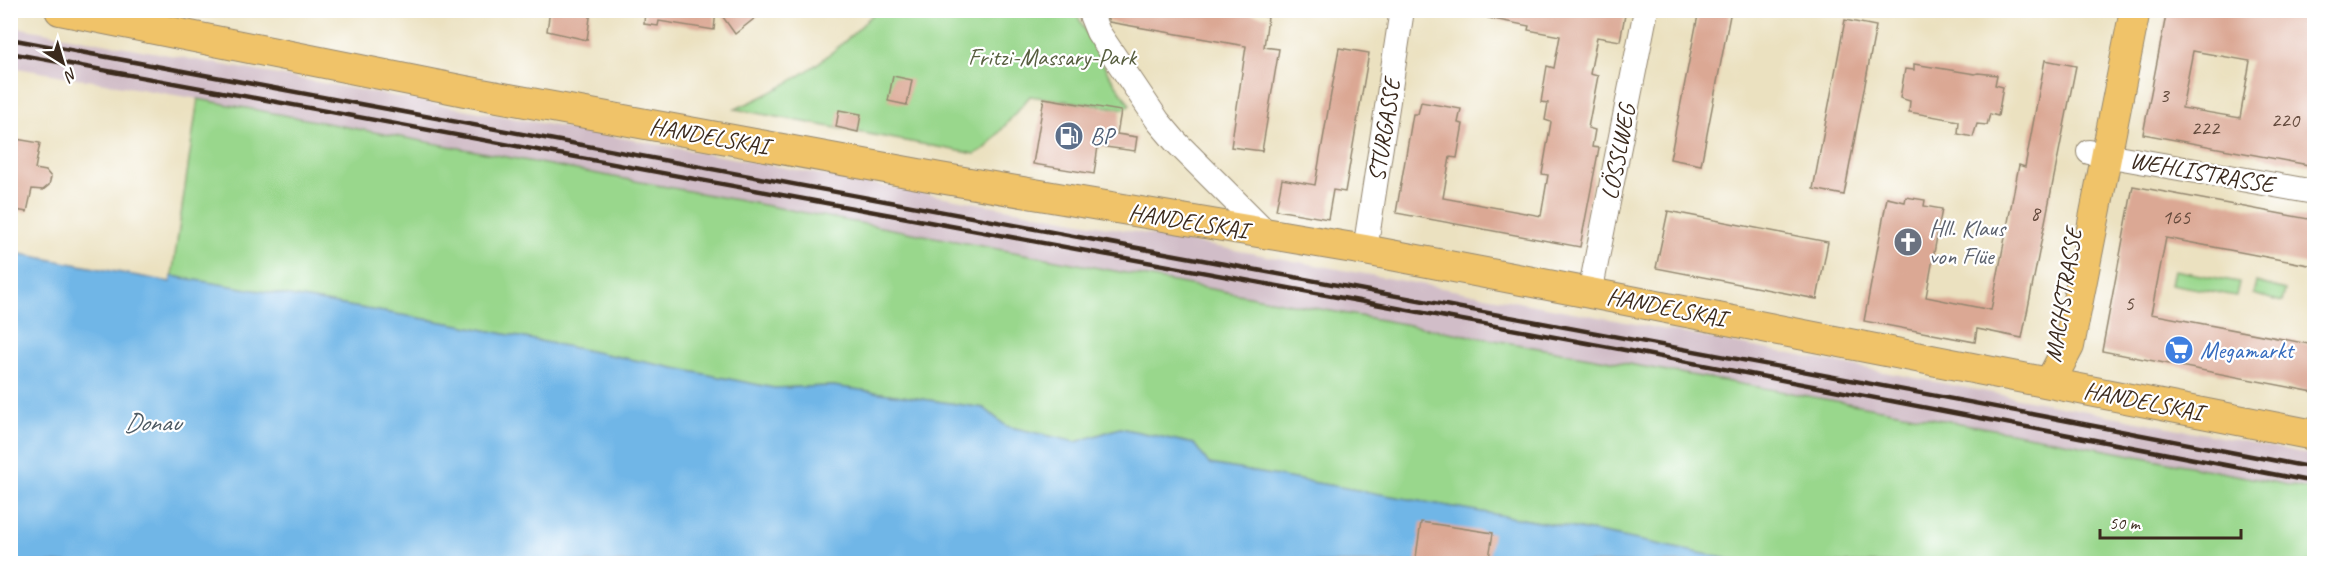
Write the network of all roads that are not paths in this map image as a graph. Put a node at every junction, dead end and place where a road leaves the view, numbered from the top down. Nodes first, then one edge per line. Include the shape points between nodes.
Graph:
1 (60, 10) edge
2 (1089, 10) edge
3 (1402, 10) edge
4 (1646, 10) edge
5 (2116, 10) edge
6 (2135, 10) edge
7 (2098, 154) junction
8 (2314, 192) edge
9 (1266, 234) junction
10 (1365, 250) junction
11 (1590, 293) junction
12 (2050, 382) junction
13 (2314, 435) edge

1 - 9 main road, HANDELSKAI via 673,129
2 - 9 street via 1098,32 1158,121
3 - 10 street, STURGASSE
4 - 11 street, LÖSSLWEG
5 - 7 main road, MACHSTRASSE
6 - 7 main road, MACHSTRASSE
7 - 8 street, WEHLISTRASSE
7 - 12 main road, MACHSTRASSE via 2069,346
9 - 10 main road, HANDELSKAI
10 - 11 main road, HANDELSKAI
11 - 12 main road, HANDELSKAI
12 - 13 main road, HANDELSKAI

